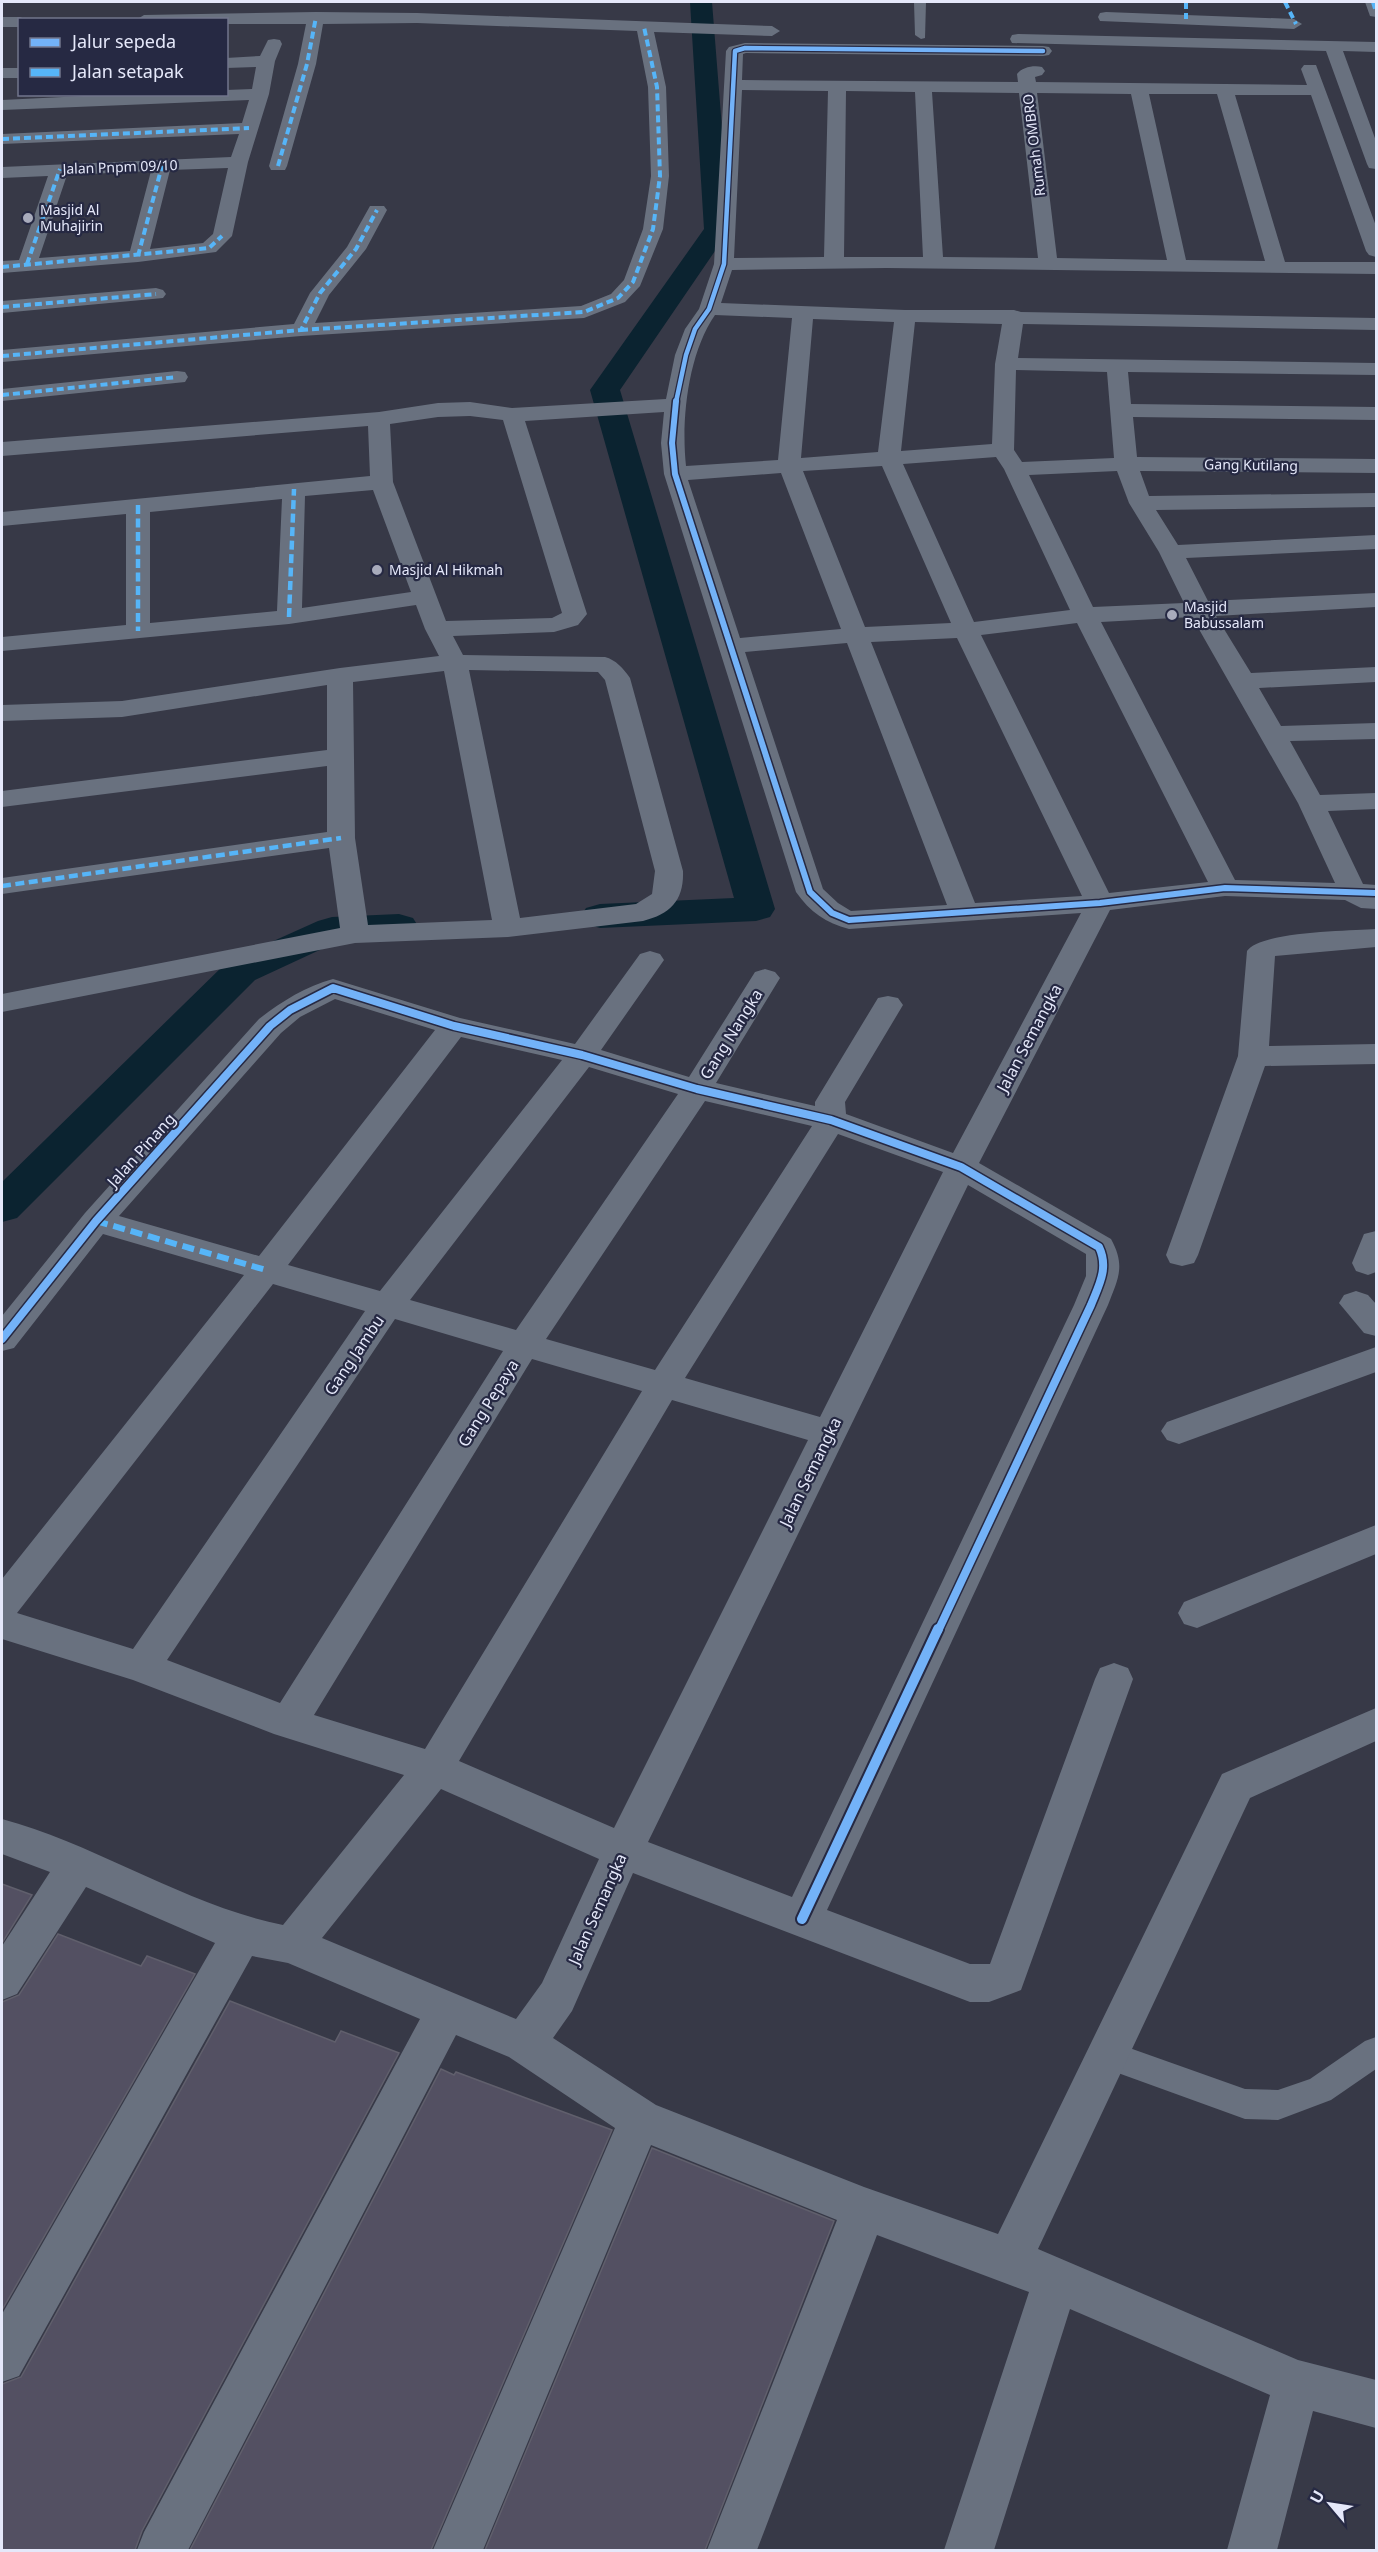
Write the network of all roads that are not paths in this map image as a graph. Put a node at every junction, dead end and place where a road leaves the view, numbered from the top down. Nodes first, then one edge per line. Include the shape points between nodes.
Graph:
1 (920, 2) edge
2 (1186, 2) edge
3 (1286, 2) edge
4 (1373, 2) edge
5 (1104, 9) edge
6 (1377, 12) edge
7 (316, 17) junction
8 (228, 19) edge
9 (1186, 19) junction
10 (2, 22) edge
11 (18, 22) edge
12 (644, 27) junction
13 (921, 35) junction
14 (1104, 39) junction
15 (274, 44) dead end
16 (1000, 44) junction
17 (1042, 45) junction
18 (1304, 47) junction
19 (1333, 47) junction
20 (1377, 47) edge
21 (266, 61) junction
22 (228, 63) edge
23 (18, 73) edge
24 (2, 74) edge
25 (1026, 80) junction
26 (733, 85) junction
27 (837, 85) junction
28 (923, 86) junction
29 (1139, 89) junction
30 (1225, 90) junction
31 (1316, 90) junction
32 (260, 94) junction
33 (228, 95) edge
34 (213, 96) edge
35 (2, 105) edge
36 (249, 128) junction
37 (1370, 129) edge
38 (2, 139) edge
39 (239, 162) junction
40 (1377, 165) edge
41 (162, 166) junction
42 (278, 166) dead end
43 (60, 169) junction
44 (2, 172) edge
45 (377, 210) dead end
46 (1377, 251) edge
47 (138, 256) junction
48 (834, 261) junction
49 (933, 262) junction
50 (1048, 263) junction
51 (27, 264) junction
52 (724, 264) junction
53 (2, 267) edge
54 (1178, 267) junction
55 (1277, 268) junction
56 (1377, 268) edge
57 (156, 294) dead end
58 (2, 307) edge
59 (709, 309) junction
60 (803, 312) junction
61 (905, 316) junction
62 (1014, 316) junction
63 (1377, 324) edge
64 (301, 330) junction
65 (2, 357) edge
66 (1006, 364) junction
67 (1117, 367) junction
68 (1377, 369) edge
69 (177, 376) dead end
70 (2, 395) edge
71 (675, 405) junction
72 (1120, 410) junction
73 (1377, 412) edge
74 (512, 416) junction
75 (379, 419) junction
76 (2, 449) edge
77 (889, 457) junction
78 (1010, 460) junction
79 (789, 464) junction
80 (1126, 464) junction
81 (1377, 466) edge
82 (675, 474) junction
83 (382, 482) junction
84 (294, 489) junction
85 (1377, 500) edge
86 (1140, 503) junction
87 (138, 505) junction
88 (2, 519) edge
89 (1377, 542) edge
90 (1171, 552) junction
91 (424, 597) junction
92 (1377, 600) edge
93 (1199, 608) junction
94 (1085, 615) junction
95 (289, 617) junction
96 (437, 629) junction
97 (966, 630) junction
98 (138, 631) junction
99 (856, 635) junction
100 (2, 644) edge
101 (729, 646) junction
102 (455, 662) junction
103 (1377, 674) edge
104 (340, 676) junction
105 (1243, 681) junction
106 (2, 713) edge
107 (1377, 731) edge
108 (1272, 734) junction
109 (341, 756) junction
110 (2, 799) edge
111 (1377, 801) edge
112 (1311, 803) junction
113 (341, 838) junction
114 (2, 886) edge
115 (1225, 888) junction
116 (1369, 897) edge
117 (1100, 903) junction
118 (964, 912) junction
119 (508, 928) junction
120 (355, 934) junction
121 (1377, 938) edge
122 (650, 960) dead end
123 (765, 978) dead end
124 (3, 995) edge
125 (888, 1005) dead end
126 (454, 1026) junction
127 (1377, 1054) edge
128 (582, 1055) junction
129 (1253, 1056) junction
130 (697, 1089) junction
131 (831, 1120) junction
132 (961, 1167) junction
133 (96, 1221) junction
134 (1182, 1256) dead end
135 (266, 1270) junction
136 (387, 1305) junction
137 (2, 1339) edge
138 (524, 1345) junction
139 (1377, 1359) edge
140 (663, 1385) junction
141 (1179, 1431) dead end
142 (830, 1433) junction
143 (1377, 1539) edge
144 (2, 1605) edge
145 (1197, 1612) dead end
146 (2, 1624) edge
147 (142, 1667) junction
148 (1114, 1679) dead end
149 (288, 1723) junction
150 (1377, 1724) edge
151 (434, 1768) junction
152 (2, 1836) edge
153 (623, 1851) junction
154 (78, 1865) junction
155 (802, 1919) junction
156 (242, 1935) junction
157 (292, 1945) junction
158 (2, 1981) edge
159 (447, 2010) junction
160 (524, 2043) junction
161 (1377, 2051) edge
162 (1107, 2055) junction
163 (640, 2120) junction
164 (864, 2210) junction
165 (1009, 2260) junction
166 (1056, 2280) junction
167 (2, 2359) edge
168 (1297, 2383) junction
169 (1377, 2404) edge
170 (162, 2550) edge
171 (458, 2550) edge
172 (732, 2550) edge
173 (969, 2550) edge
174 (1252, 2550) edge

1 - 13 lane
2 - 9 street
3 - 9 street via 1302,24
4 - 6 street
5 - 9 street
5 - 14 street
7 - 8 street
7 - 12 street
7 - 42 street
10 - 11 street
12 - 13 street
12 - 64 street via 657,87 660,176 653,229 633,282 618,298 584,312
13 - 16 street
14 - 17 street
14 - 18 street
15 - 21 street
16 - 17 street
16 - 25 street
16 - 26 street via 745,48 735,51
17 - 25 street, Rumah OMBRO via 1045,67
18 - 19 street
18 - 31 street
19 - 20 street
19 - 37 street
21 - 22 street
21 - 32 street
23 - 24 street
25 - 28 street
25 - 29 street
25 - 50 street, Rumah OMBRO
26 - 27 street
26 - 52 street
27 - 28 street
27 - 48 street
28 - 49 street
29 - 30 street
29 - 54 street
30 - 31 street
30 - 55 street
31 - 46 street
32 - 33 street
32 - 36 street
34 - 35 street
36 - 38 street
36 - 39 street
37 - 40 street
39 - 41 street, Jalan Pnpm 09/10
39 - 47 street via 222,236 209,248
41 - 43 street, Jalan Pnpm 09/10
41 - 47 street
43 - 44 street, Jalan Pnpm 09/10
43 - 51 street
45 - 64 street via 356,249 320,293
47 - 51 street
48 - 49 street
48 - 52 street
49 - 50 street
50 - 54 street
51 - 53 street
52 - 59 street
54 - 55 street
55 - 56 street
57 - 58 street
59 - 60 street
59 - 71 street via 692,338
60 - 61 street
60 - 79 street
61 - 62 street
61 - 77 street
62 - 63 street
62 - 66 street
64 - 65 street
66 - 67 street
66 - 78 street
67 - 68 street
67 - 72 street
69 - 70 street
71 - 74 street
71 - 82 street
72 - 73 street
72 - 80 street
74 - 75 street via 470,409
74 - 96 street via 575,614 554,625
75 - 76 street
75 - 83 street
77 - 78 street, Gang Kutilang
77 - 79 street, Gang Kutilang
77 - 97 street
78 - 80 street, Gang Kutilang
78 - 94 street
79 - 82 street, Gang Kutilang
79 - 99 street
80 - 81 street, Gang Kutilang
80 - 86 street
82 - 101 street
83 - 84 street
83 - 91 street
84 - 87 street
84 - 95 street
85 - 86 street
86 - 90 street
87 - 88 street
87 - 98 street
89 - 90 street
90 - 93 street
91 - 95 street
91 - 96 street
92 - 93 street
93 - 94 street
93 - 105 street
94 - 97 street
94 - 115 street
95 - 98 street
96 - 102 street
97 - 99 street
97 - 117 street
98 - 100 street
99 - 101 street
99 - 118 street
101 - 118 street via 810,892 826,910 849,920
102 - 104 street
102 - 119 street
102 - 119 street via 593,664 605,665 613,672 669,870 669,891 660,903 643,912
103 - 105 street
104 - 106 street via 122,709
104 - 109 street
105 - 108 street
107 - 108 street
108 - 112 street
109 - 110 street
109 - 113 street
111 - 112 street
112 - 116 street
113 - 114 street
113 - 120 street
115 - 116 street
115 - 117 street
117 - 118 street
117 - 132 street, Jalan Semangka
119 - 120 street
120 - 124 street
121 - 129 street via 1278,945 1261,951
122 - 128 street, Gang Jambu
123 - 130 street, Gang Nangka
125 - 131 street via 830,1102
126 - 128 street
126 - 133 street, Jalan Pinang via 333,988 315,995 270,1026
126 - 135 street
127 - 129 street
128 - 130 street
128 - 136 street, Gang Jambu
129 - 134 street
130 - 131 street
130 - 138 street, Gang Pepaya
131 - 132 street
131 - 140 street
132 - 142 street, Jalan Semangka
132 - 155 street via 1099,1247 1105,1267 1091,1305
133 - 135 street
133 - 137 street, Jalan Pinang
135 - 136 street
135 - 144 street
136 - 138 street
136 - 147 street, Gang Jambu
138 - 140 street
138 - 149 street, Gang Pepaya
139 - 141 street
140 - 142 street
140 - 151 street
142 - 153 street, Jalan Semangka
143 - 145 street
146 - 147 street
147 - 149 street
148 - 155 street via 1006,1977 989,1983 970,1983
149 - 151 street
150 - 162 street via 1236,1786
151 - 153 street
151 - 157 street
152 - 154 street
153 - 155 street
153 - 160 street, Jalan Semangka via 557,1997
154 - 156 street
154 - 158 street
156 - 157 street
156 - 167 street
157 - 159 street
159 - 160 street
159 - 170 street
160 - 163 street
161 - 162 lane via 1320,2090 1278,2105 1245,2104
162 - 165 street
163 - 164 street
163 - 171 street
164 - 165 street
164 - 172 street
165 - 166 street
166 - 168 street
166 - 173 street
168 - 169 street
168 - 174 street

